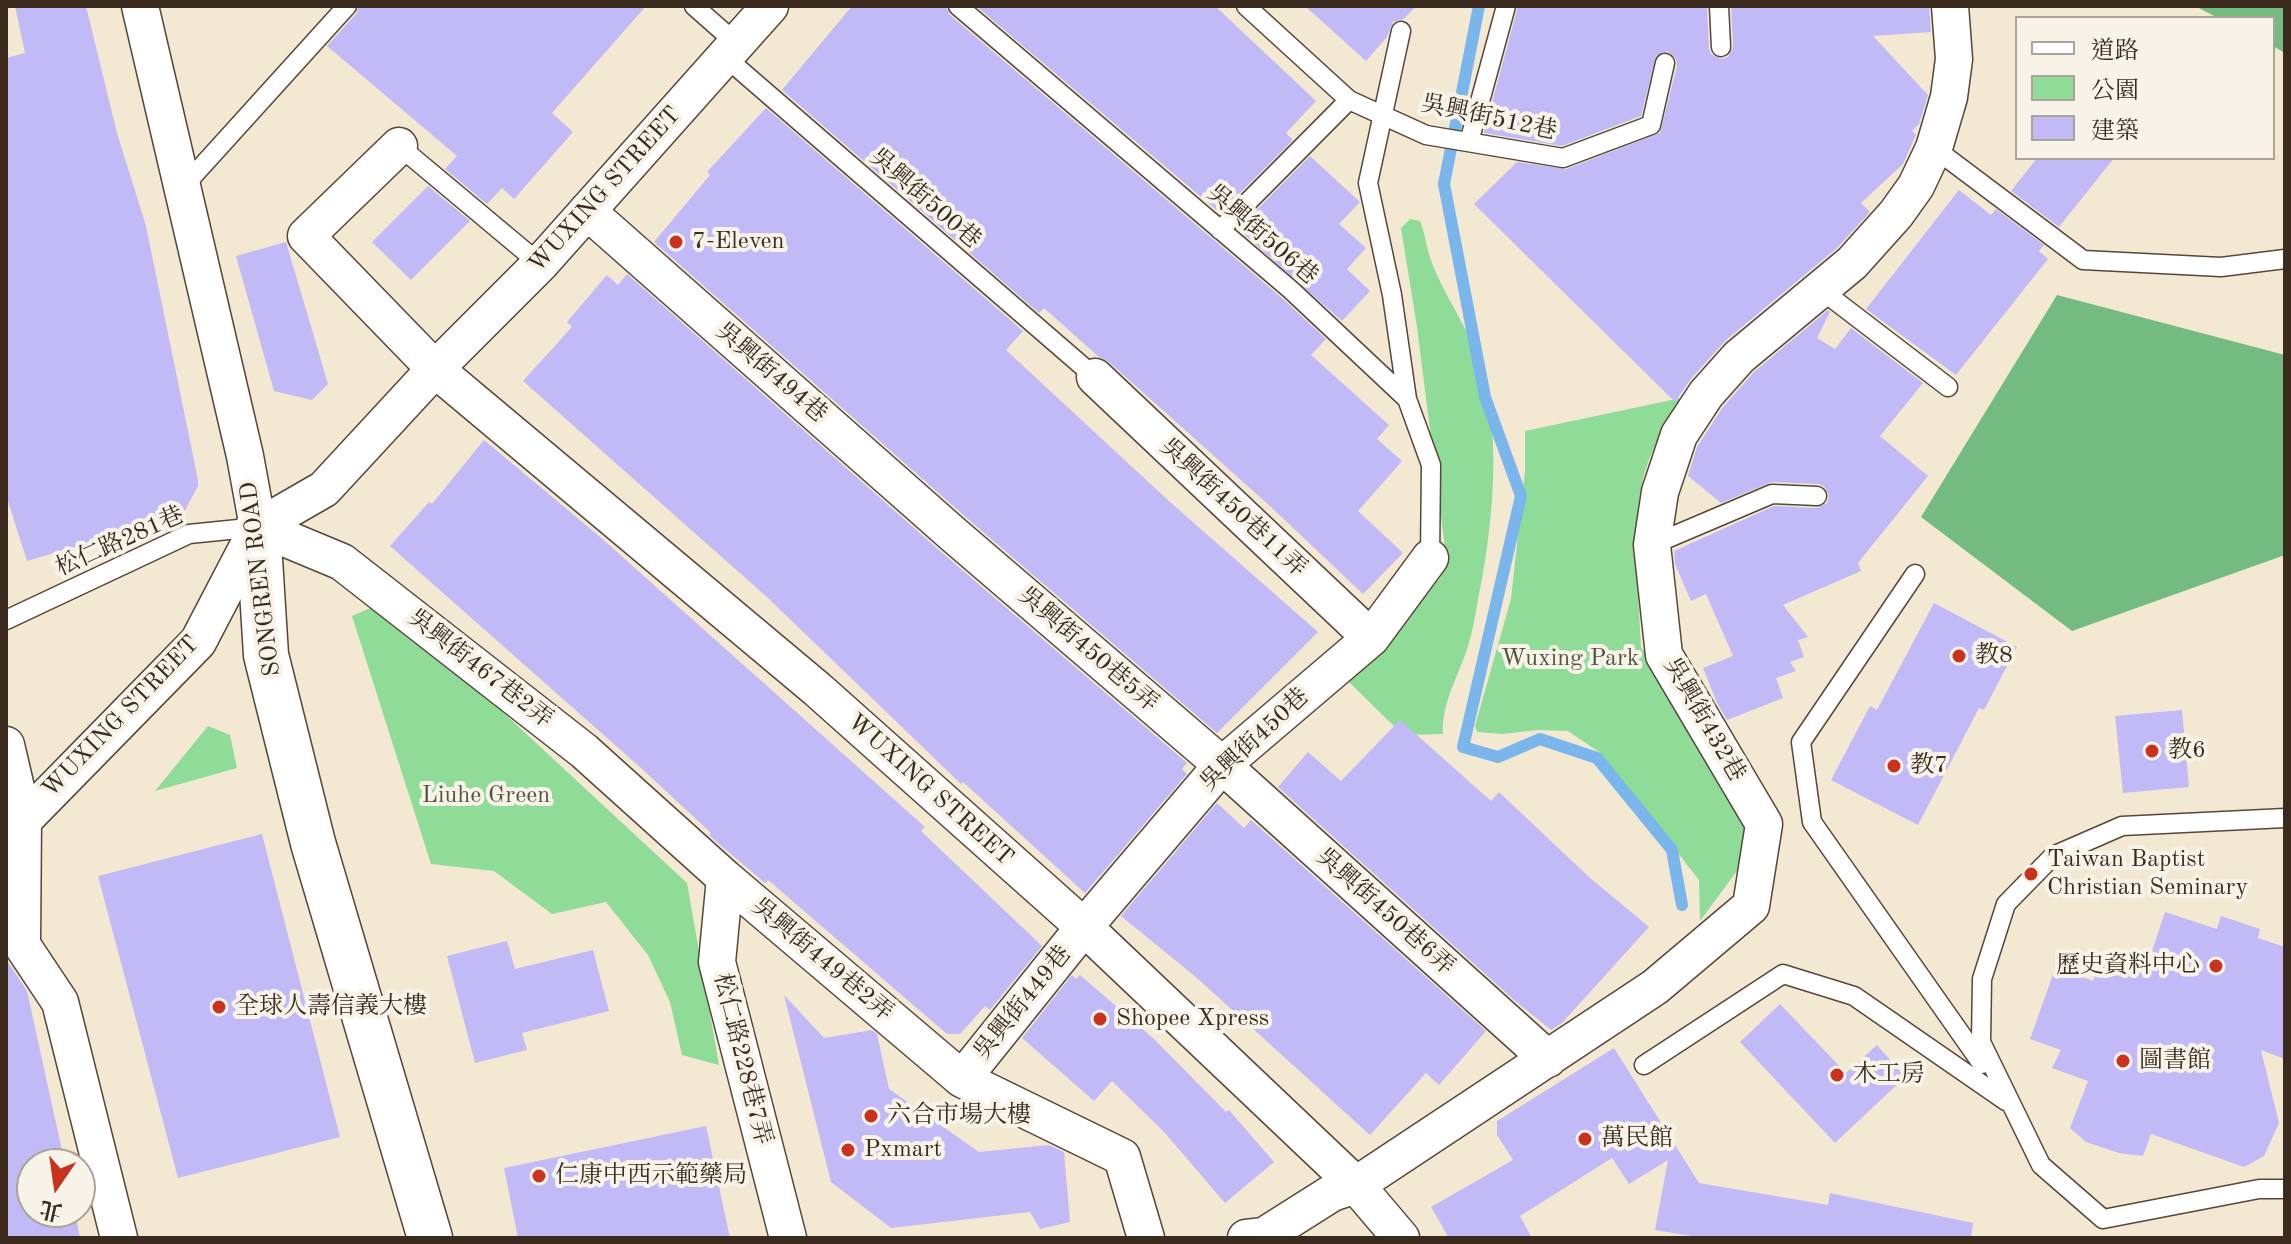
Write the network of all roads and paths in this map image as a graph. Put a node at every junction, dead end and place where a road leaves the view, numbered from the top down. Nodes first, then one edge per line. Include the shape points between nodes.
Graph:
1 (140, 6) edge
2 (347, 6) edge
3 (694, 6) edge
4 (770, 6) edge
5 (958, 6) edge
6 (1246, 6) edge
7 (1506, 6) edge
8 (1719, 6) edge
9 (1950, 6) edge
10 (1401, 31) dead end
11 (1721, 47) dead end
12 (730, 50) junction
13 (1665, 63) dead end
14 (1349, 100) junction
15 (1384, 116) junction
16 (1469, 142) junction
17 (399, 146) joint
18 (1934, 148) junction
19 (183, 187) junction
20 (587, 211) junction
21 (1220, 230) junction
22 (2285, 259) edge
23 (540, 264) junction
24 (1820, 289) junction
25 (435, 369) junction
26 (1095, 377) joint
27 (1948, 387) dead end
28 (1407, 399) junction
29 (1817, 496) dead end
30 (258, 527) junction
31 (954, 535) joint
32 (1652, 545) junction
33 (1430, 558) joint
34 (1915, 574) dead end
35 (6, 620) edge
36 (1371, 638) junction
37 (6, 745) edge
38 (1222, 765) junction
39 (2285, 818) edge
40 (14, 828) edge
41 (684, 840) joint
42 (725, 878) junction
43 (1084, 927) junction
44 (1548, 1059) junction
45 (1644, 1065) dead end
46 (962, 1079) junction
47 (2009, 1102) junction
48 (1356, 1185) junction
49 (2285, 1189) edge
50 (2103, 1219) junction
51 (119, 1238) edge
52 (430, 1238) edge
53 (788, 1238) edge
54 (1146, 1238) edge
55 (1246, 1238) edge
56 (1401, 1238) edge
57 (2100, 1238) edge

1 - 19 street, SONGREN ROAD
2 - 19 lane
3 - 12 lane, 吳興街500巷
4 - 12 street, WUXING STREET
5 - 21 lane, 吳興街506巷
6 - 14 lane, 吳興街512巷
7 - 16 lane
8 - 11 lane
9 - 18 street, 吳興街432巷 via 1954,59
10 - 15 lane
12 - 20 street, WUXING STREET
12 - 26 lane, 吳興街500巷
13 - 16 lane, 吳興街512巷 via 1651,125 1563,158
14 - 15 lane, 吳興街512巷
14 - 21 lane
15 - 16 lane, 吳興街512巷 via 1426,135
15 - 28 lane via 1368,183
17 - 23 lane
17 - 25 street via 306,236
18 - 22 lane via 2083,260 2221,267
18 - 24 street, 吳興街432巷 via 1896,214
19 - 30 street, SONGREN ROAD
20 - 23 street, WUXING STREET
20 - 31 street, 吳興街494巷
21 - 28 lane, 吳興街506巷
23 - 25 street, WUXING STREET
24 - 27 lane
24 - 32 street, 吳興街432巷 via 1739,357 1679,435 1660,492
25 - 30 street, WUXING STREET via 324,489
25 - 43 street, WUXING STREET via 817,689
26 - 36 street, 吳興街450巷11弄
28 - 33 lane, 吳興街506巷 via 1431,465
29 - 32 lane via 1772,494
30 - 35 lane, 松仁路281巷 via 189,534
30 - 40 street, WUXING STREET via 198,642
30 - 41 street, 吳興街467巷2弄 via 342,562 584,751
30 - 52 street, SONGREN ROAD via 266,655 313,843
31 - 38 street, 吳興街450巷5弄
32 - 44 street, 吳興街432巷 via 1664,655 1764,824 1751,906 1655,987
33 - 36 street, 吳興街450巷
34 - 47 lane via 1801,742 1812,822
36 - 38 street, 吳興街450巷
37 - 40 street
38 - 43 street, 吳興街450巷
38 - 44 street, 吳興街450巷6弄
39 - 47 lane via 2122,826 2053,856 2006,904 1982,979 1981,1042
40 - 51 street via 22,945 60,1002
41 - 42 street, 吳興街449巷2弄
42 - 46 street, 吳興街449巷2弄
42 - 53 street, 松仁路228巷7弄 via 717,962
43 - 46 street, 吳興街449巷
43 - 48 street, WUXING STREET
44 - 48 street, 吳興街432巷
45 - 47 lane via 1783,974 1854,996
46 - 54 street, 吳興街449巷2弄 via 1122,1157
47 - 50 lane via 2041,1165
48 - 55 street, 吳興街432巷 via 1332,1193 1264,1236
48 - 56 street, WUXING STREET
49 - 50 lane via 2259,1189
50 - 57 lane

